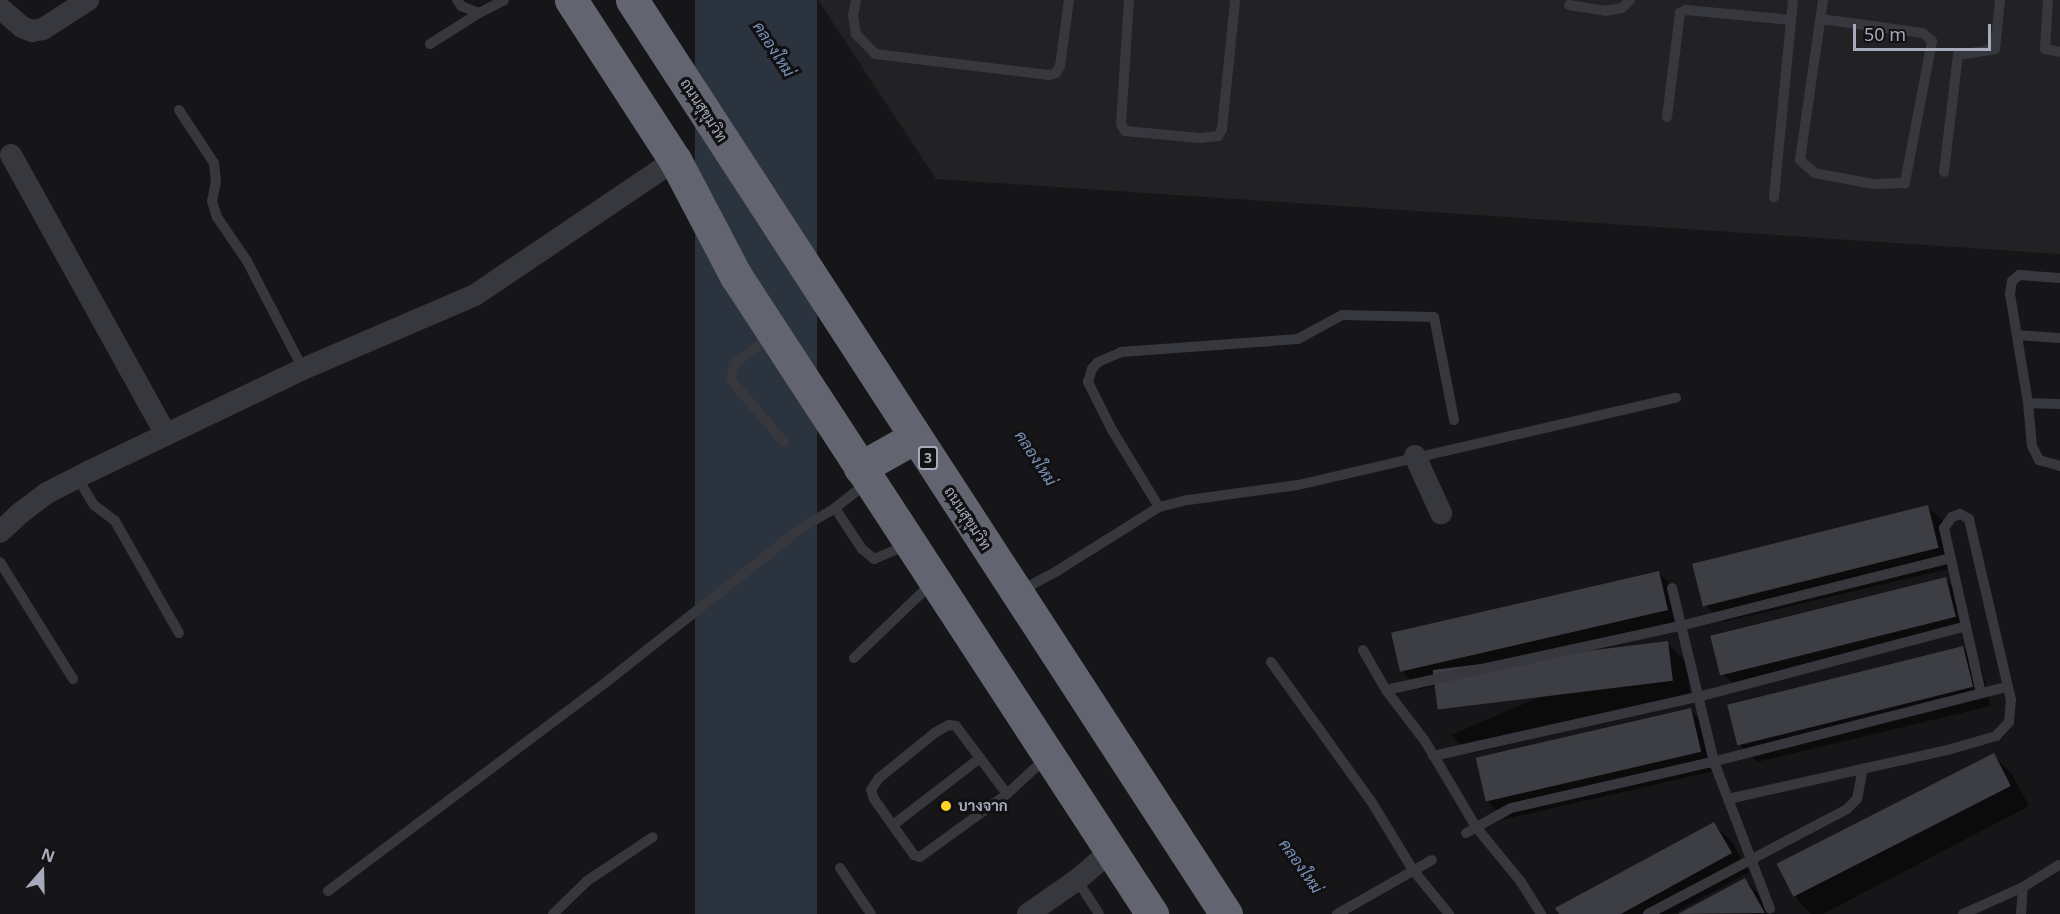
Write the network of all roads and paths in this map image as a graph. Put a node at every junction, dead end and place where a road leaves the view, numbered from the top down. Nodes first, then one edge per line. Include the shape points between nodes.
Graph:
1 (88, 0) edge
2 (457, 0) edge
3 (504, 0) edge
4 (571, 0) edge
5 (855, 0) edge
6 (1069, 0) edge
7 (1129, 0) edge
8 (1235, 0) edge
9 (1630, 0) edge
10 (1793, 0) edge
11 (1823, 0) edge
12 (2000, 0) edge
13 (2048, 0) edge
14 (1569, 5) dead end
15 (640, 6) edge
16 (0, 8) edge
17 (479, 13) junction
18 (1821, 19) junction
19 (1791, 20) junction
20 (430, 44) dead end
21 (2060, 52) edge
22 (179, 110) dead end
23 (1668, 117) dead end
24 (10, 155) dead end
25 (675, 160) junction
26 (1944, 172) dead end
27 (1774, 197) dead end
28 (2060, 278) edge
29 (775, 333) junction
30 (2017, 334) junction
31 (2060, 338) edge
32 (303, 369) junction
33 (1676, 398) dead end
34 (2028, 403) junction
35 (2060, 404) edge
36 (1454, 420) dead end
37 (166, 435) junction
38 (915, 437) junction
39 (783, 442) dead end
40 (1414, 456) junction
41 (2060, 466) edge
42 (864, 475) junction
43 (77, 477) junction
44 (835, 508) junction
45 (1156, 509) junction
46 (1441, 513) dead end
47 (0, 532) edge
48 (906, 536) junction
49 (1951, 558) junction
50 (0, 562) edge
51 (935, 581) junction
52 (1672, 588) dead end
53 (1017, 592) junction
54 (1680, 626) junction
55 (1966, 626) junction
56 (179, 633) dead end
57 (1363, 650) dead end
58 (854, 658) dead end
59 (1271, 662) dead end
60 (73, 679) dead end
61 (2007, 687) junction
62 (1386, 690) junction
63 (1981, 693) junction
64 (1698, 697) junction
65 (1049, 755) junction
66 (1433, 756) junction
67 (980, 758) junction
68 (1714, 762) junction
69 (1863, 769) junction
70 (1007, 794) junction
71 (1728, 799) junction
72 (893, 825) junction
73 (1476, 827) junction
74 (1466, 833) dead end
75 (652, 837) dead end
76 (1111, 851) junction
77 (1432, 860) dead end
78 (1751, 860) junction
79 (2060, 864) edge
80 (840, 868) dead end
81 (1413, 870) junction
82 (1077, 880) junction
83 (2023, 887) junction
84 (327, 891) dead end
85 (1770, 909) dead end
86 (553, 914) edge
87 (871, 914) edge
88 (1028, 914) edge
89 (1099, 914) edge
90 (1152, 914) edge
91 (1226, 914) edge
92 (1337, 914) edge
93 (1449, 914) edge
94 (1541, 914) edge
95 (1648, 914) edge
96 (1963, 914) edge
97 (2021, 914) edge

1 - 16 street via 43,29 32,30 22,27
2 - 17 lane via 460,6
3 - 17 lane
4 - 25 highway
5 - 6 lane via 852,15 856,34 875,54 1049,75 1060,66
7 - 8 lane via 1121,124 1125,131 1200,138 1218,136 1222,129
9 - 14 lane via 1622,8 1605,11
10 - 19 lane
11 - 18 lane
12 - 26 lane via 1995,49 1958,55
13 - 21 lane via 2046,49
15 - 38 highway, ถนนสุขุมวิท / 3
17 - 20 lane
18 - 18 lane via 1923,33 1932,41 1905,183 1873,184 1834,177 1815,173 1802,164
19 - 23 lane via 1686,10 1680,13
19 - 27 lane
22 - 32 lane via 214,163 212,201 218,217 247,261
24 - 37 street
25 - 29 highway via 736,276
25 - 32 street via 476,295
28 - 30 lane via 2019,275 2012,280 2010,294
29 - 39 lane via 733,365 732,381
29 - 42 highway
30 - 31 lane
30 - 34 lane
32 - 37 street
33 - 40 lane
34 - 35 lane
34 - 41 lane via 2032,446 2038,460
36 - 45 lane via 1434,317 1342,315 1298,339 1121,352 1094,365 1088,382
37 - 43 street
38 - 42 highway
38 - 53 highway, ถนนสุขุมวิท / 3
40 - 45 lane via 1298,485 1188,500
40 - 46 street
42 - 44 lane
42 - 48 highway
43 - 47 street via 47,493
43 - 56 lane via 94,505 115,521
44 - 48 lane via 862,549 874,559 898,549
44 - 84 lane via 801,528 604,683
45 - 53 lane
48 - 51 highway
49 - 54 lane
49 - 55 lane
49 - 61 lane via 1944,528 1952,517 1960,514 1969,519
50 - 60 lane
51 - 58 lane
51 - 65 highway
52 - 54 lane
53 - 91 highway, ถนนสุขุมวิท / 3
54 - 62 lane
54 - 64 lane
55 - 63 lane
55 - 64 lane
57 - 62 lane
59 - 81 lane via 1371,801
61 - 63 lane
61 - 69 lane via 2011,700 2009,722 1996,736
62 - 66 lane
63 - 68 lane
64 - 66 lane
64 - 68 lane
65 - 70 lane
65 - 76 highway
66 - 73 lane
67 - 70 lane
67 - 72 lane
67 - 72 lane via 956,726 936,732 871,790
68 - 71 lane
68 - 73 lane via 1511,808
69 - 71 lane
69 - 78 lane via 1857,799 1847,809
70 - 72 lane via 920,857 914,855
71 - 78 lane
73 - 74 lane
73 - 94 lane via 1521,882
75 - 86 lane via 587,881
76 - 82 street
76 - 90 highway
77 - 81 lane
78 - 85 lane
78 - 95 lane
79 - 83 lane
80 - 87 lane
81 - 92 lane
81 - 93 lane
82 - 88 street
82 - 89 lane
83 - 96 lane
83 - 97 lane

